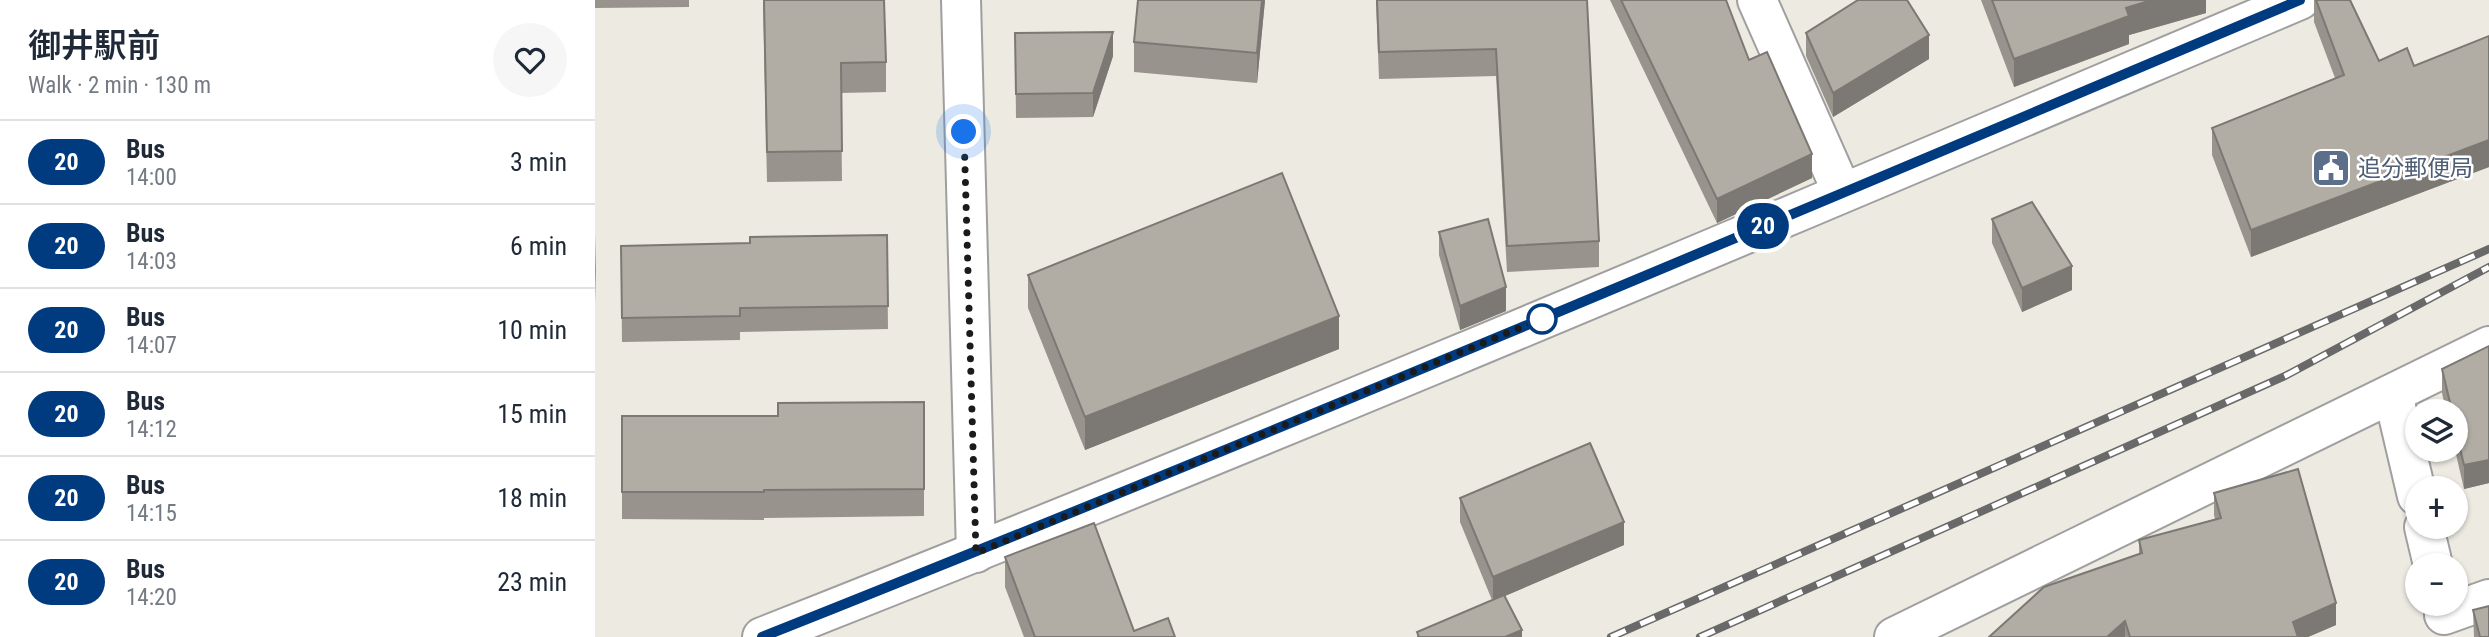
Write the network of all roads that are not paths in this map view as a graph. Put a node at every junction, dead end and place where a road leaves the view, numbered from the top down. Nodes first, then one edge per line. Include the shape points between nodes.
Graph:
1 (961, 0) edge
2 (1757, 0) edge
3 (2300, 0) edge
4 (1842, 192) junction
5 (2489, 346) edge
6 (2393, 394) junction
7 (2412, 476) edge
8 (976, 553) junction
9 (2489, 599) edge
10 (2445, 619) edge
11 (762, 637) edge
12 (1894, 637) edge

1 - 8 street
2 - 4 street
3 - 4 street
4 - 8 street
5 - 6 street
6 - 7 street
6 - 12 street
8 - 11 street
9 - 10 street

